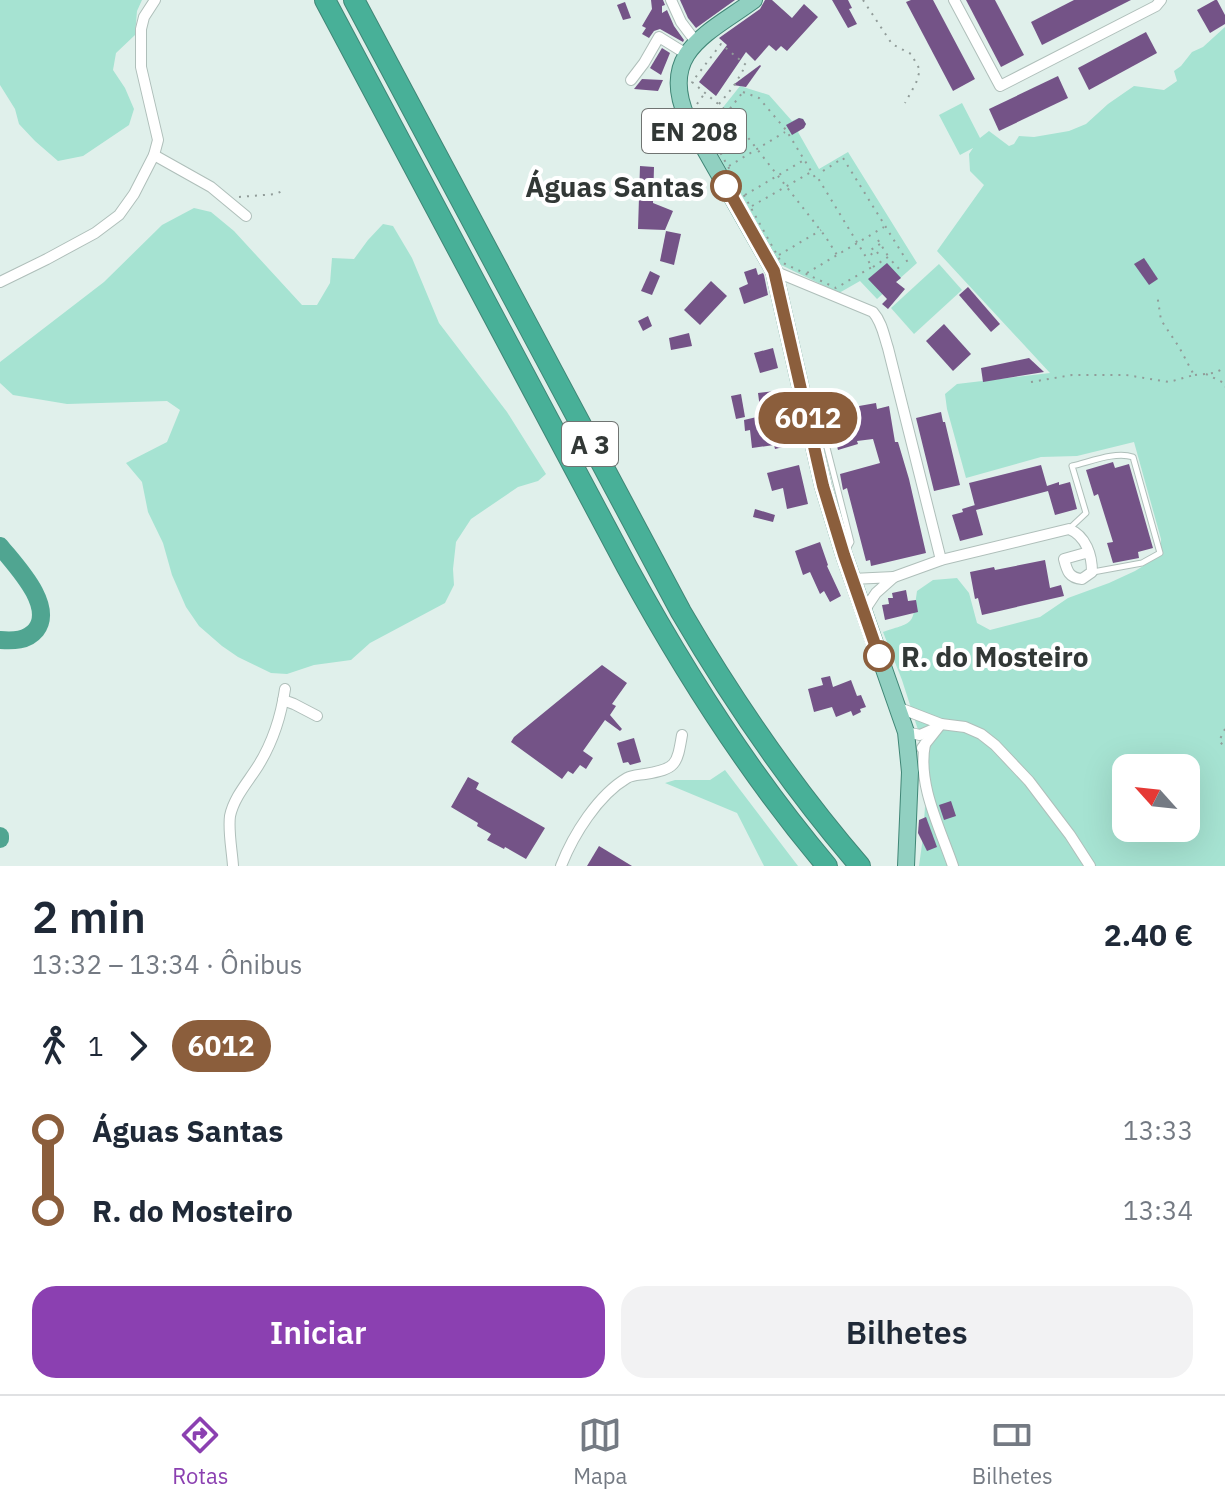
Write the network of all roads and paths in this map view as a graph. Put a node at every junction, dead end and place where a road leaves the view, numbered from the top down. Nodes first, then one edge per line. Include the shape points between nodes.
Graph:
1 (155, 0) edge
2 (325, 0) edge
3 (354, 0) edge
4 (671, 0) edge
5 (754, 0) edge
6 (863, 0) edge
7 (954, 0) edge
8 (1161, 0) edge
9 (735, 6) edge
10 (692, 47) junction
11 (631, 80) dead end
12 (905, 103) dead end
13 (719, 104) junction
14 (728, 112) junction
15 (787, 131) junction
16 (757, 149) junction
17 (154, 155) junction
18 (804, 160) junction
19 (728, 166) junction
20 (823, 171) dead end
21 (811, 172) junction
22 (778, 175) junction
23 (787, 186) junction
24 (284, 190) dead end
25 (744, 195) junction
26 (222, 196) junction
27 (751, 207) junction
28 (246, 216) dead end
29 (885, 226) junction
30 (821, 230) junction
31 (857, 243) junction
32 (883, 249) junction
33 (837, 255) junction
34 (888, 257) junction
35 (776, 263) junction
36 (910, 266) dead end
37 (872, 267) junction
38 (902, 272) dead end
39 (806, 274) junction
40 (0, 282) edge
41 (1157, 294) dead end
42 (1225, 368) edge
43 (1205, 374) junction
44 (1194, 375) junction
45 (1031, 382) dead end
46 (1225, 387) edge
47 (1069, 529) junction
48 (1089, 552) junction
49 (941, 560) junction
50 (1092, 572) junction
51 (894, 577) junction
52 (852, 579) junction
53 (864, 611) junction
54 (897, 707) junction
55 (317, 716) dead end
56 (936, 723) junction
57 (1225, 729) edge
58 (906, 732) junction
59 (682, 735) dead end
60 (925, 744) junction
61 (1225, 747) edge
62 (910, 772) junction
63 (233, 866) edge
64 (561, 866) edge
65 (827, 866) edge
66 (860, 866) edge
67 (906, 866) edge
68 (953, 866) edge
69 (1090, 866) edge

1 - 17 street via 141,29 141,67 158,140
2 - 65 highway, A 3 via 667,639 750,767
3 - 66 highway, A 3 via 681,612 758,735
4 - 10 street
5 - 9 main road
6 - 12 path via 892,44 911,54 920,70
7 - 8 street via 1000,86
9 - 10 main road
10 - 11 street via 680,50 659,37
10 - 35 main road, EN 208 via 677,79 681,105
13 - 13 path via 746,65 721,44 692,82
13 - 14 path
14 - 15 path via 743,92 759,98
14 - 16 path
14 - 19 path via 710,134
15 - 16 path
15 - 18 path
16 - 19 path
16 - 22 path
17 - 26 street
17 - 40 street via 119,215
18 - 21 path
18 - 22 path
19 - 25 path
20 - 29 path via 843,158
21 - 23 path
21 - 31 path
22 - 23 path
22 - 25 path
23 - 27 path
23 - 30 path
24 - 26 path via 246,198
25 - 27 path
26 - 28 street
27 - 35 path
29 - 31 path
29 - 36 path
30 - 33 path
30 - 35 path
31 - 33 path
31 - 37 path
32 - 32 path via 879,242 869,251 873,256
32 - 34 path
33 - 39 path
34 - 37 path
34 - 38 path
35 - 39 path
35 - 49 street via 873,312 883,329
35 - 52 main road, EN 208 via 823,486
37 - 39 path via 836,288
41 - 44 path via 1161,320
42 - 43 path
43 - 44 path
43 - 46 path
44 - 45 path via 1169,382 1072,375
47 - 48 street via 1083,538
47 - 49 street
47 - 50 lane via 1086,513 1072,466 1123,454 1133,457 1160,553 1142,563
48 - 50 street
48 - 50 street via 1064,559 1072,577 1082,579
49 - 51 street
51 - 52 street
51 - 53 street
52 - 53 main road, EN 208
53 - 54 main road, EN 208
54 - 56 street
54 - 58 main road, EN 208
55 - 63 street via 284,695 271,742 230,816
56 - 58 street via 920,735
56 - 60 street
56 - 69 street via 965,727 995,745 1029,781
57 - 61 path via 1219,741
58 - 62 main road, EN 208
59 - 64 street via 679,754 666,771 630,776 594,807
60 - 62 street
60 - 68 street via 924,781
62 - 67 main road, EN 208

